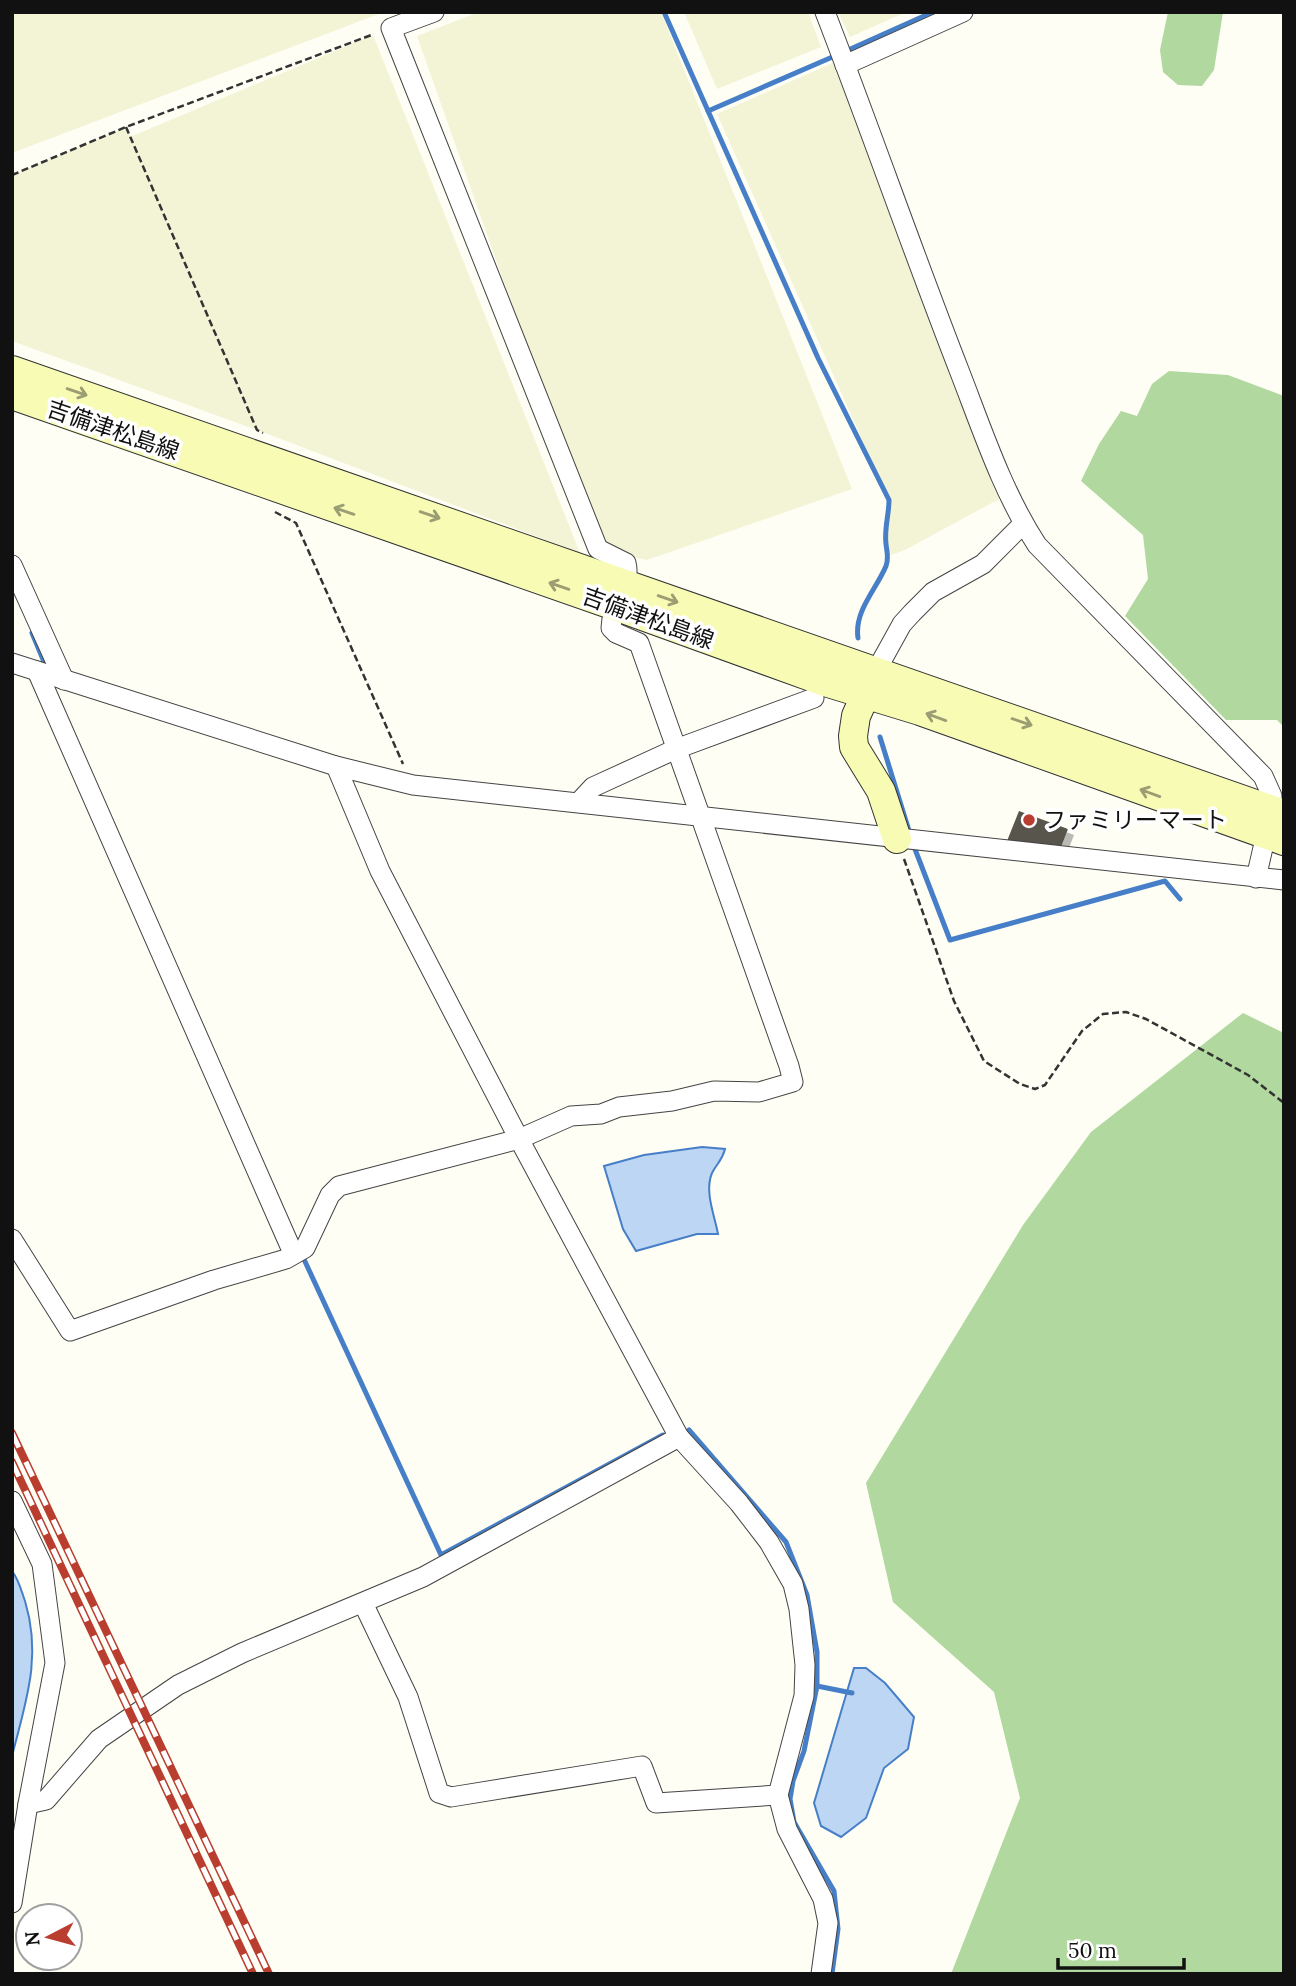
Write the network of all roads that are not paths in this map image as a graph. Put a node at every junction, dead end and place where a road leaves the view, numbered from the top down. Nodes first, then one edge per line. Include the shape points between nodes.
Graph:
1 (434, 12) edge
2 (825, 12) edge
3 (963, 12) edge
4 (842, 57) junction
5 (12, 370) edge
6 (12, 395) edge
7 (1023, 524) junction
8 (12, 565) edge
9 (620, 595) junction
10 (12, 663) edge
11 (49, 675) junction
12 (870, 683) junction
13 (814, 698) dead end
14 (676, 750) junction
15 (337, 766) junction
16 (579, 802) junction
17 (702, 817) junction
18 (1276, 824) edge
19 (906, 840) junction
20 (1256, 878) junction
21 (1284, 880) edge
22 (519, 1139) junction
23 (12, 1239) edge
24 (298, 1251) junction
25 (679, 1437) junction
26 (12, 1501) edge
27 (363, 1603) junction
28 (778, 1795) junction
29 (28, 1804) junction
30 (12, 1903) edge
31 (821, 1974) edge

1 - 9 street via 391,28 598,549 626,563
2 - 4 street
3 - 4 street
4 - 7 street via 945,334
5 -> 9 main road, 吉備津松島線
9 -> 6 main road, 吉備津松島線 via 271,485
7 - 12 street via 983,564 933,592 912,613
7 - 18 street via 1037,545 1263,776
8 - 11 street
9 - 12 main road, 吉備津松島線
9 - 14 street via 611,628 639,643
10 - 11 street
11 - 15 street
11 - 24 street
12 - 18 main road, 吉備津松島線
12 - 19 main road via 856,716 854,747
13 - 14 street
14 - 16 street via 593,787
14 - 17 street
15 - 16 street via 413,785
15 - 22 street via 380,871
16 - 17 street
17 - 19 street
17 - 22 street via 793,1082 759,1092 714,1091 570,1116
18 - 20 street
19 - 20 street
20 - 21 street
22 - 24 street via 339,1186
22 - 25 street
23 - 24 street via 69,1331 286,1259
25 - 27 street via 424,1577
25 - 28 street via 740,1503 793,1584 805,1665 804,1696
26 - 29 street via 42,1564 55,1663
27 - 28 street via 408,1697 439,1793 451,1797 642,1766 656,1803
27 - 29 street via 178,1685 99,1739 46,1800
28 - 31 street via 787,1829 823,1899 828,1923
29 - 30 street

